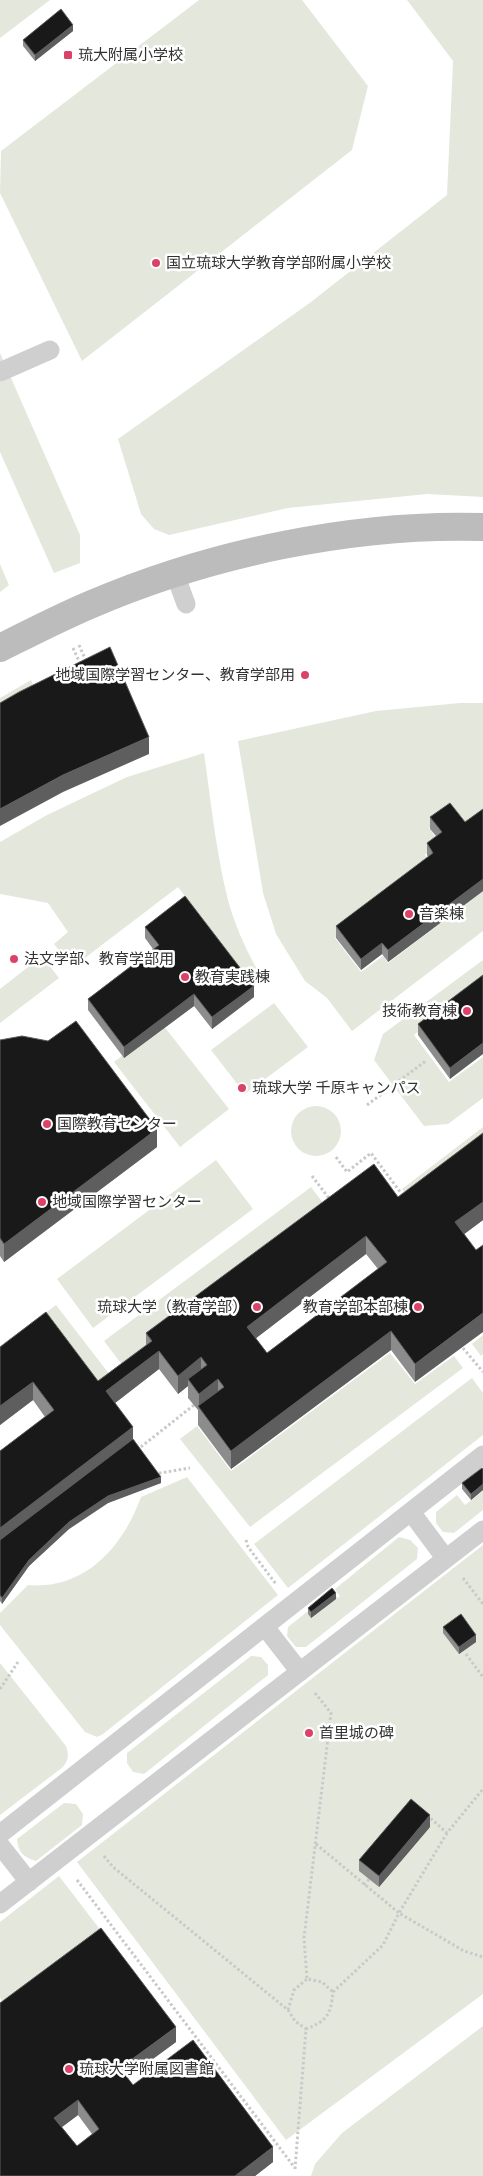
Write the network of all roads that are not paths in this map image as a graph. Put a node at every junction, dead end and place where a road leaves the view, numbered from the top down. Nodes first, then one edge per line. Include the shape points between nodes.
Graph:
1 (50, 350) dead end
2 (0, 372) edge
3 (483, 527) edge
4 (175, 574) junction
5 (186, 604) dead end
6 (0, 648) edge
7 (483, 1455) edge
8 (411, 1512) junction
9 (483, 1530) edge
10 (446, 1559) junction
11 (265, 1627) junction
12 (300, 1672) junction
13 (0, 1834) edge
14 (0, 1845) edge
15 (29, 1882) junction
16 (0, 1904) edge

1 - 2 lane
3 - 4 street via 405,529 328,536
4 - 5 lane
4 - 6 street via 91,604
7 - 8 lane
8 - 10 lane
8 - 11 lane
9 - 10 lane
10 - 12 lane
11 - 12 lane
11 - 13 lane
12 - 15 lane
14 - 15 lane
15 - 16 lane

